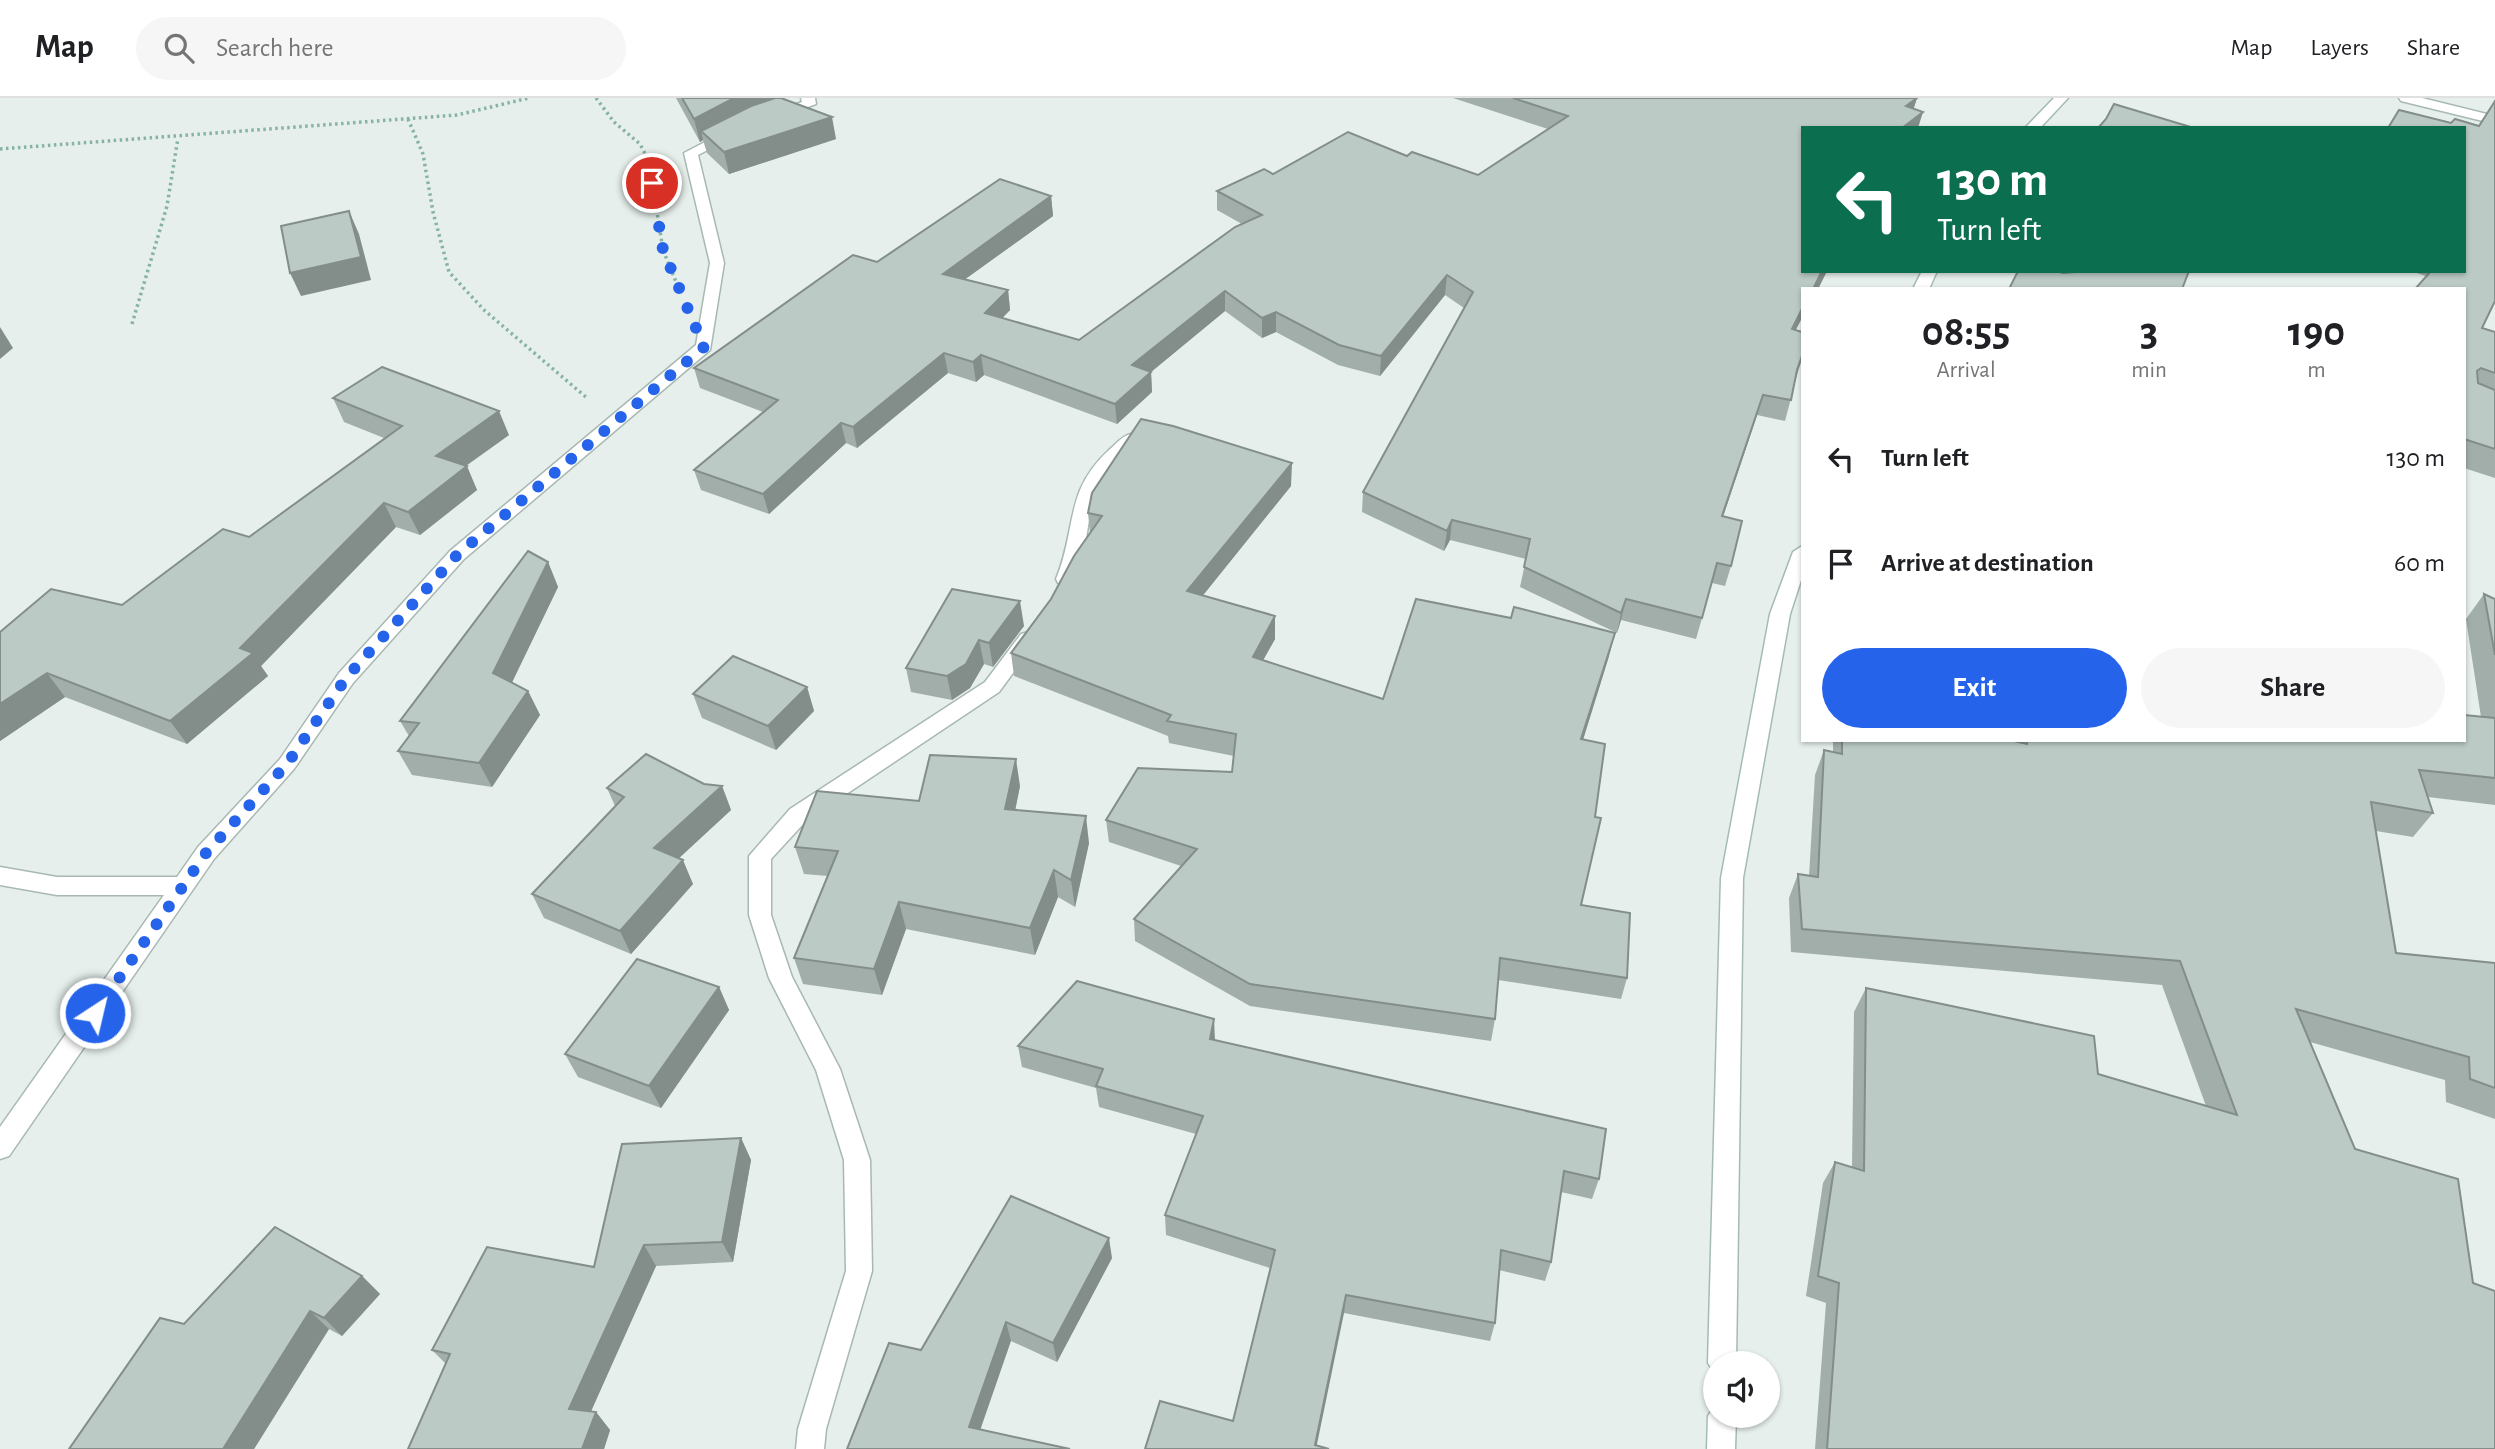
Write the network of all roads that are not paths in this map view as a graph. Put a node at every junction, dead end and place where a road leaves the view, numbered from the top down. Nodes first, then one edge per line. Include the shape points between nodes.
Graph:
1 (808, 98) edge
2 (2061, 98) edge
3 (2406, 98) edge
4 (762, 119) edge
5 (2495, 120) edge
6 (2034, 126) edge
7 (738, 129) edge
8 (1131, 439) edge
9 (1801, 555) edge
10 (1057, 593) edge
11 (1038, 626) edge
12 (0, 876) edge
13 (183, 886) junction
14 (0, 1149) edge
15 (1723, 1351) edge
16 (1721, 1428) edge
17 (810, 1449) edge
18 (1721, 1449) edge

1 - 4 street via 809,104
2 - 6 street
3 - 5 street
7 - 13 street via 691,153 717,263 704,347 457,555 346,678 287,764 206,853
8 - 10 street via 1097,472 1087,490 1074,560
9 - 15 street via 1780,614 1732,878
11 - 17 street via 992,687 798,815 760,856 760,915 780,978 828,1069 857,1160 859,1271
12 - 13 street via 57,886
13 - 14 street
16 - 18 street

